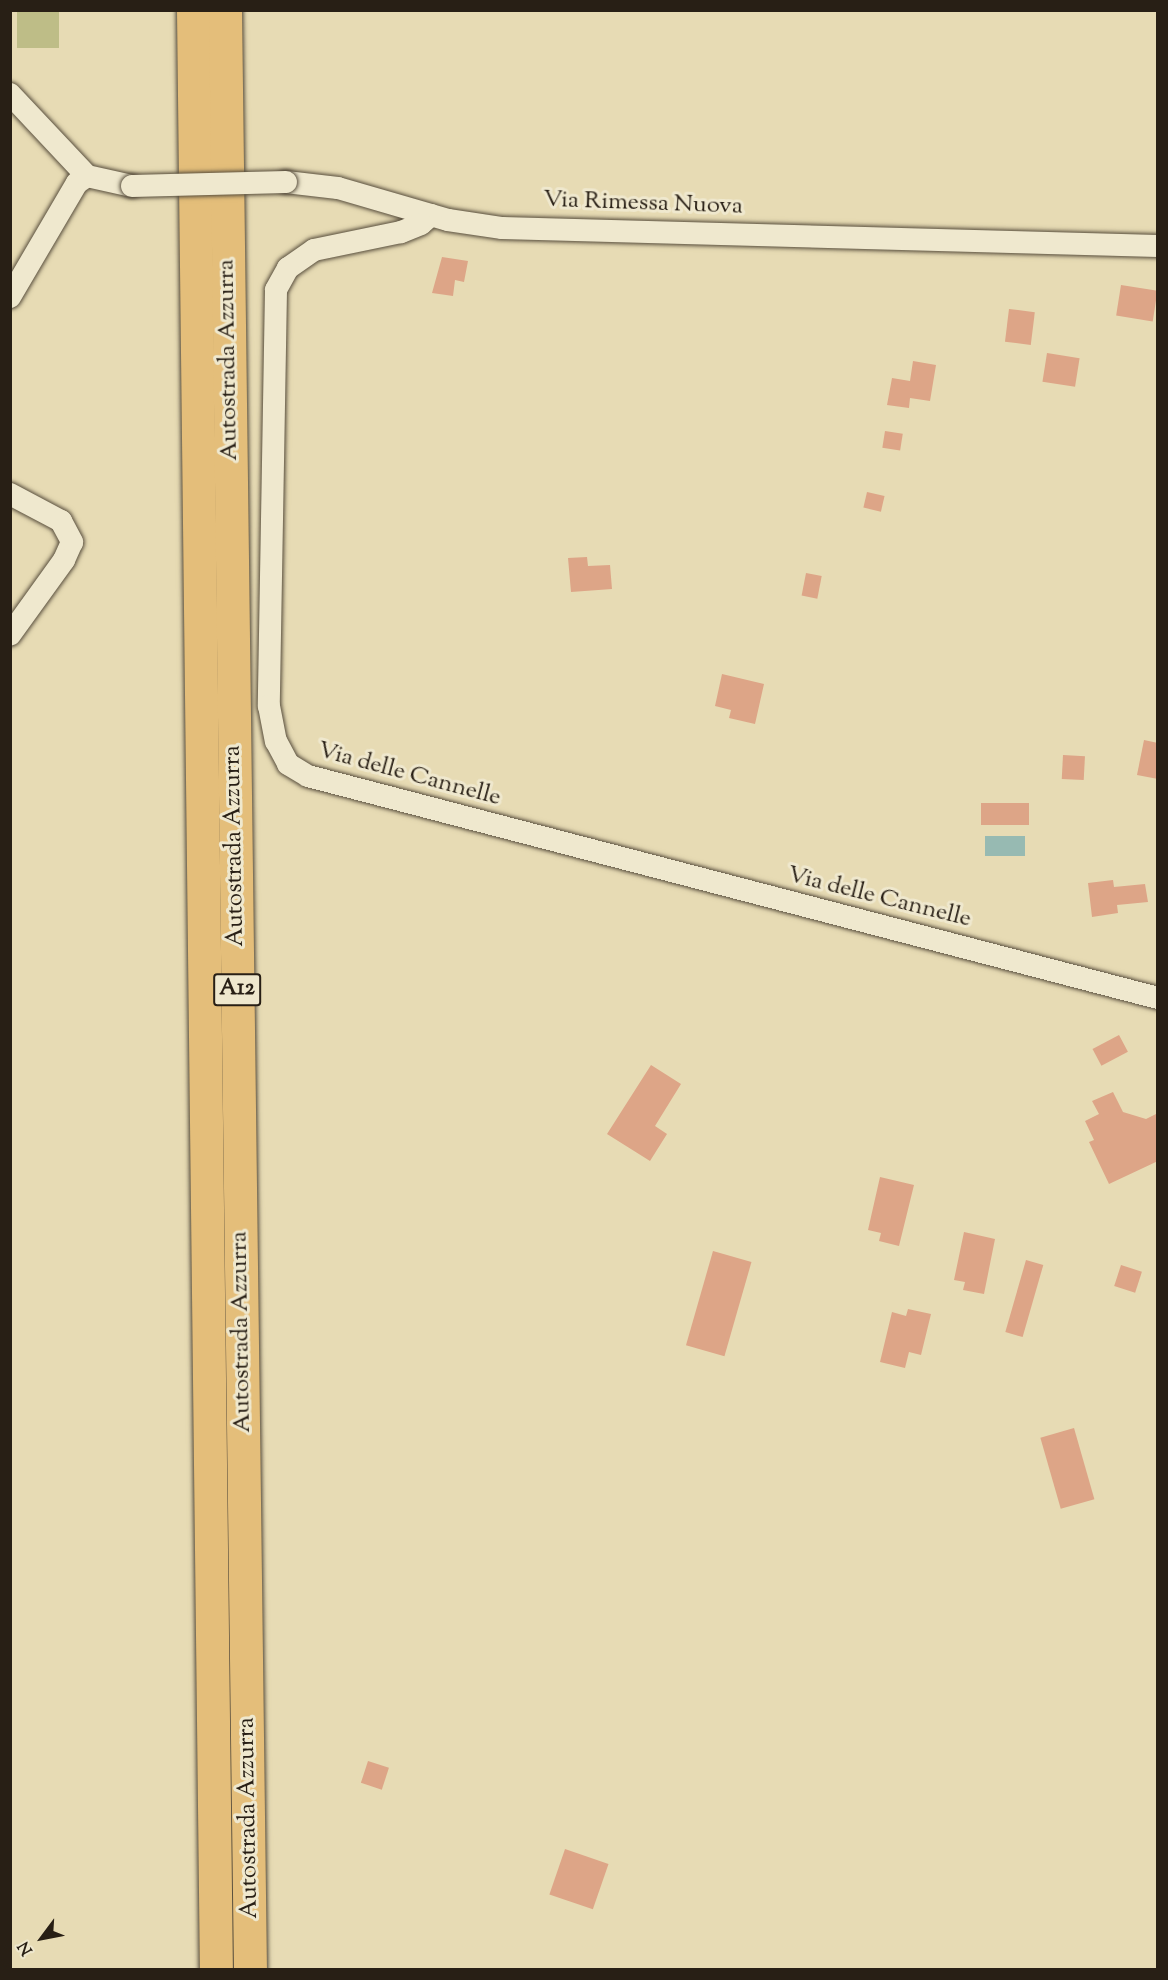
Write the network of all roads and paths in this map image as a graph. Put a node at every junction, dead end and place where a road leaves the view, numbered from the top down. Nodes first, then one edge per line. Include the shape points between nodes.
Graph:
1 (193, 10) edge
2 (225, 10) edge
3 (10, 94) edge
4 (87, 176) junction
5 (431, 215) junction
6 (1158, 246) edge
7 (10, 297) edge
8 (10, 494) edge
9 (10, 635) edge
10 (1158, 998) edge
11 (216, 1970) edge
12 (250, 1970) edge

1 - 11 highway, Autostrada Azzurra / A12
2 - 12 highway, Autostrada Azzurra / A12
3 - 4 street
4 - 5 street, Via Rimessa Nuova, bridge via 132,186 286,182 338,188
4 - 7 street via 64,202
5 - 6 street, Via Rimessa Nuova via 502,228
5 - 10 street, Via delle Cannelle via 409,229 314,250 288,268 276,290 269,706 276,741 288,764 308,776
8 - 9 street via 61,521 72,542 64,560

